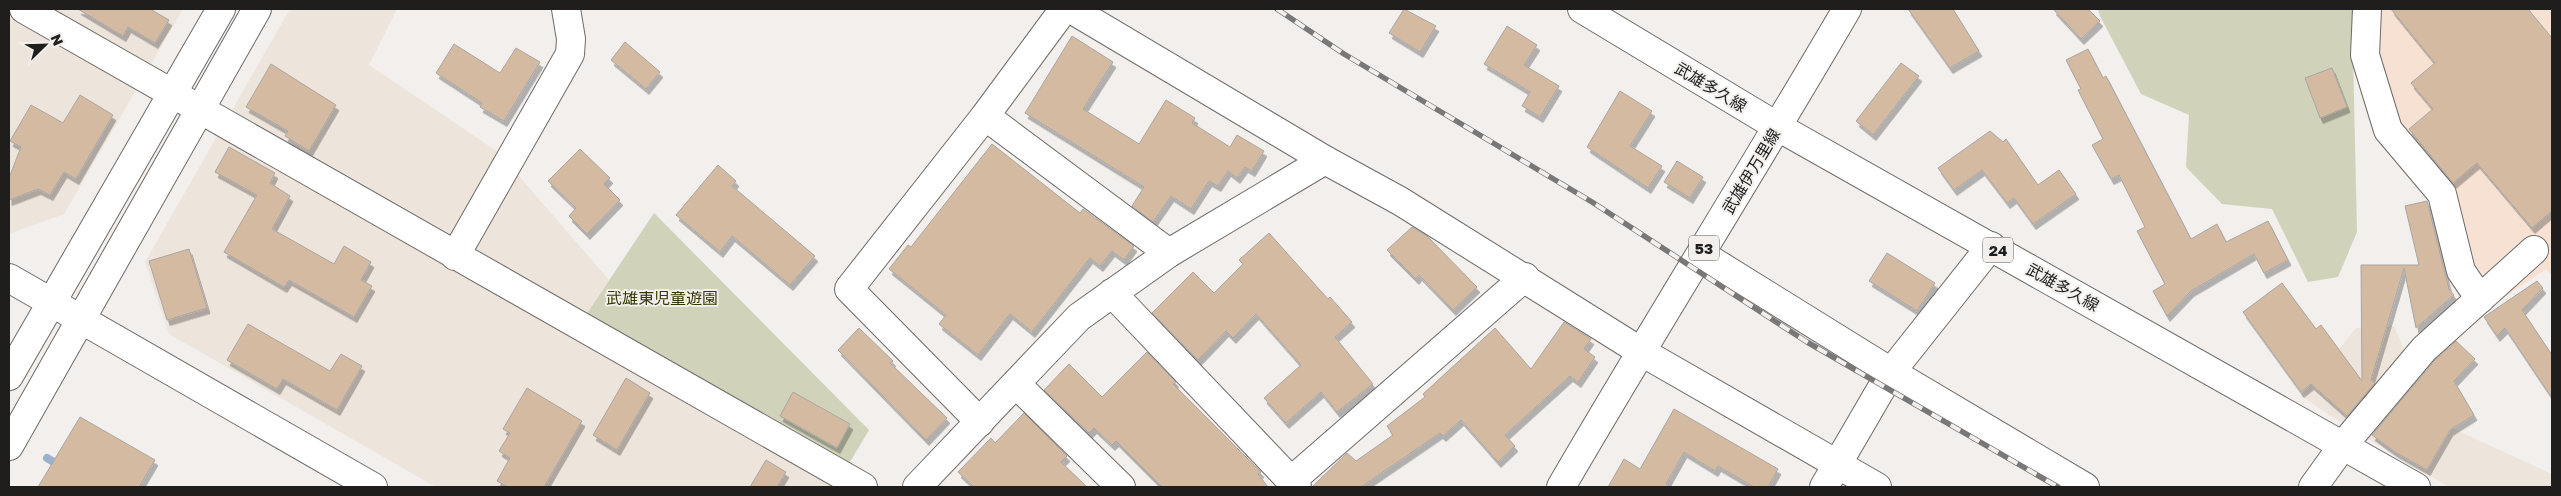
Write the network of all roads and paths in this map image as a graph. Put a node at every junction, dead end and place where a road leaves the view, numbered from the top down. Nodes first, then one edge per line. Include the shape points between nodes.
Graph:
1 (24, 9) edge
2 (221, 9) edge
3 (257, 9) edge
4 (566, 9) edge
5 (1064, 9) edge
6 (1071, 9) edge
7 (1582, 9) edge
8 (1847, 9) edge
9 (2367, 9) edge
10 (173, 93) junction
11 (200, 110) junction
12 (985, 116) junction
13 (1778, 127) junction
14 (1325, 160) junction
15 (1991, 246) junction
16 (2534, 250) dead end
17 (1169, 254) junction
18 (1701, 254) junction
19 (455, 256) junction
20 (1525, 277) junction
21 (9, 278) edge
22 (1112, 293) junction
23 (2480, 299) junction
24 (51, 303) junction
25 (81, 320) junction
26 (1640, 351) junction
27 (1891, 372) junction
28 (9, 376) edge
29 (1016, 384) junction
30 (980, 422) junction
31 (2344, 444) junction
32 (9, 446) edge
33 (1831, 476) edge
34 (1294, 484) edge
35 (373, 487) edge
36 (863, 487) edge
37 (917, 487) edge
38 (1122, 487) edge
39 (1561, 487) edge
40 (1876, 487) edge
41 (2085, 487) edge
42 (2313, 487) edge
43 (2416, 487) edge

1 - 10 street
2 - 10 street
3 - 11 street
4 - 19 street via 570,54
5 - 12 street
6 - 14 street
7 - 13 street, 武雄多久線 / 24
8 - 13 street, 武雄伊万里線 / 53
9 - 23 street via 2365,55 2388,130 2442,194 2461,271
10 - 11 street
10 - 24 street
11 - 19 street
11 - 25 street
12 - 17 street
12 - 30 street via 849,289
13 - 15 street, 武雄多久線 / 24
13 - 18 street, 武雄伊万里線 / 53
14 - 17 street
14 - 20 street
15 - 27 street
15 - 31 street, 武雄多久線 / 24
16 - 23 street
17 - 22 street
18 - 26 street, 武雄伊万里線 / 53
18 - 27 street
19 - 36 street
20 - 26 street
20 - 34 street
21 - 24 street
22 - 29 street via 1079,317
22 - 34 street
23 - 31 street via 2424,349
24 - 25 street
24 - 28 street
25 - 32 street
25 - 35 street
26 - 33 street
26 - 39 street, 武雄伊万里線 / 53
27 - 33 street
27 - 41 street
29 - 30 street
29 - 38 street
30 - 37 street
31 - 42 street
31 - 43 street, 武雄多久線 / 24
33 - 40 street

